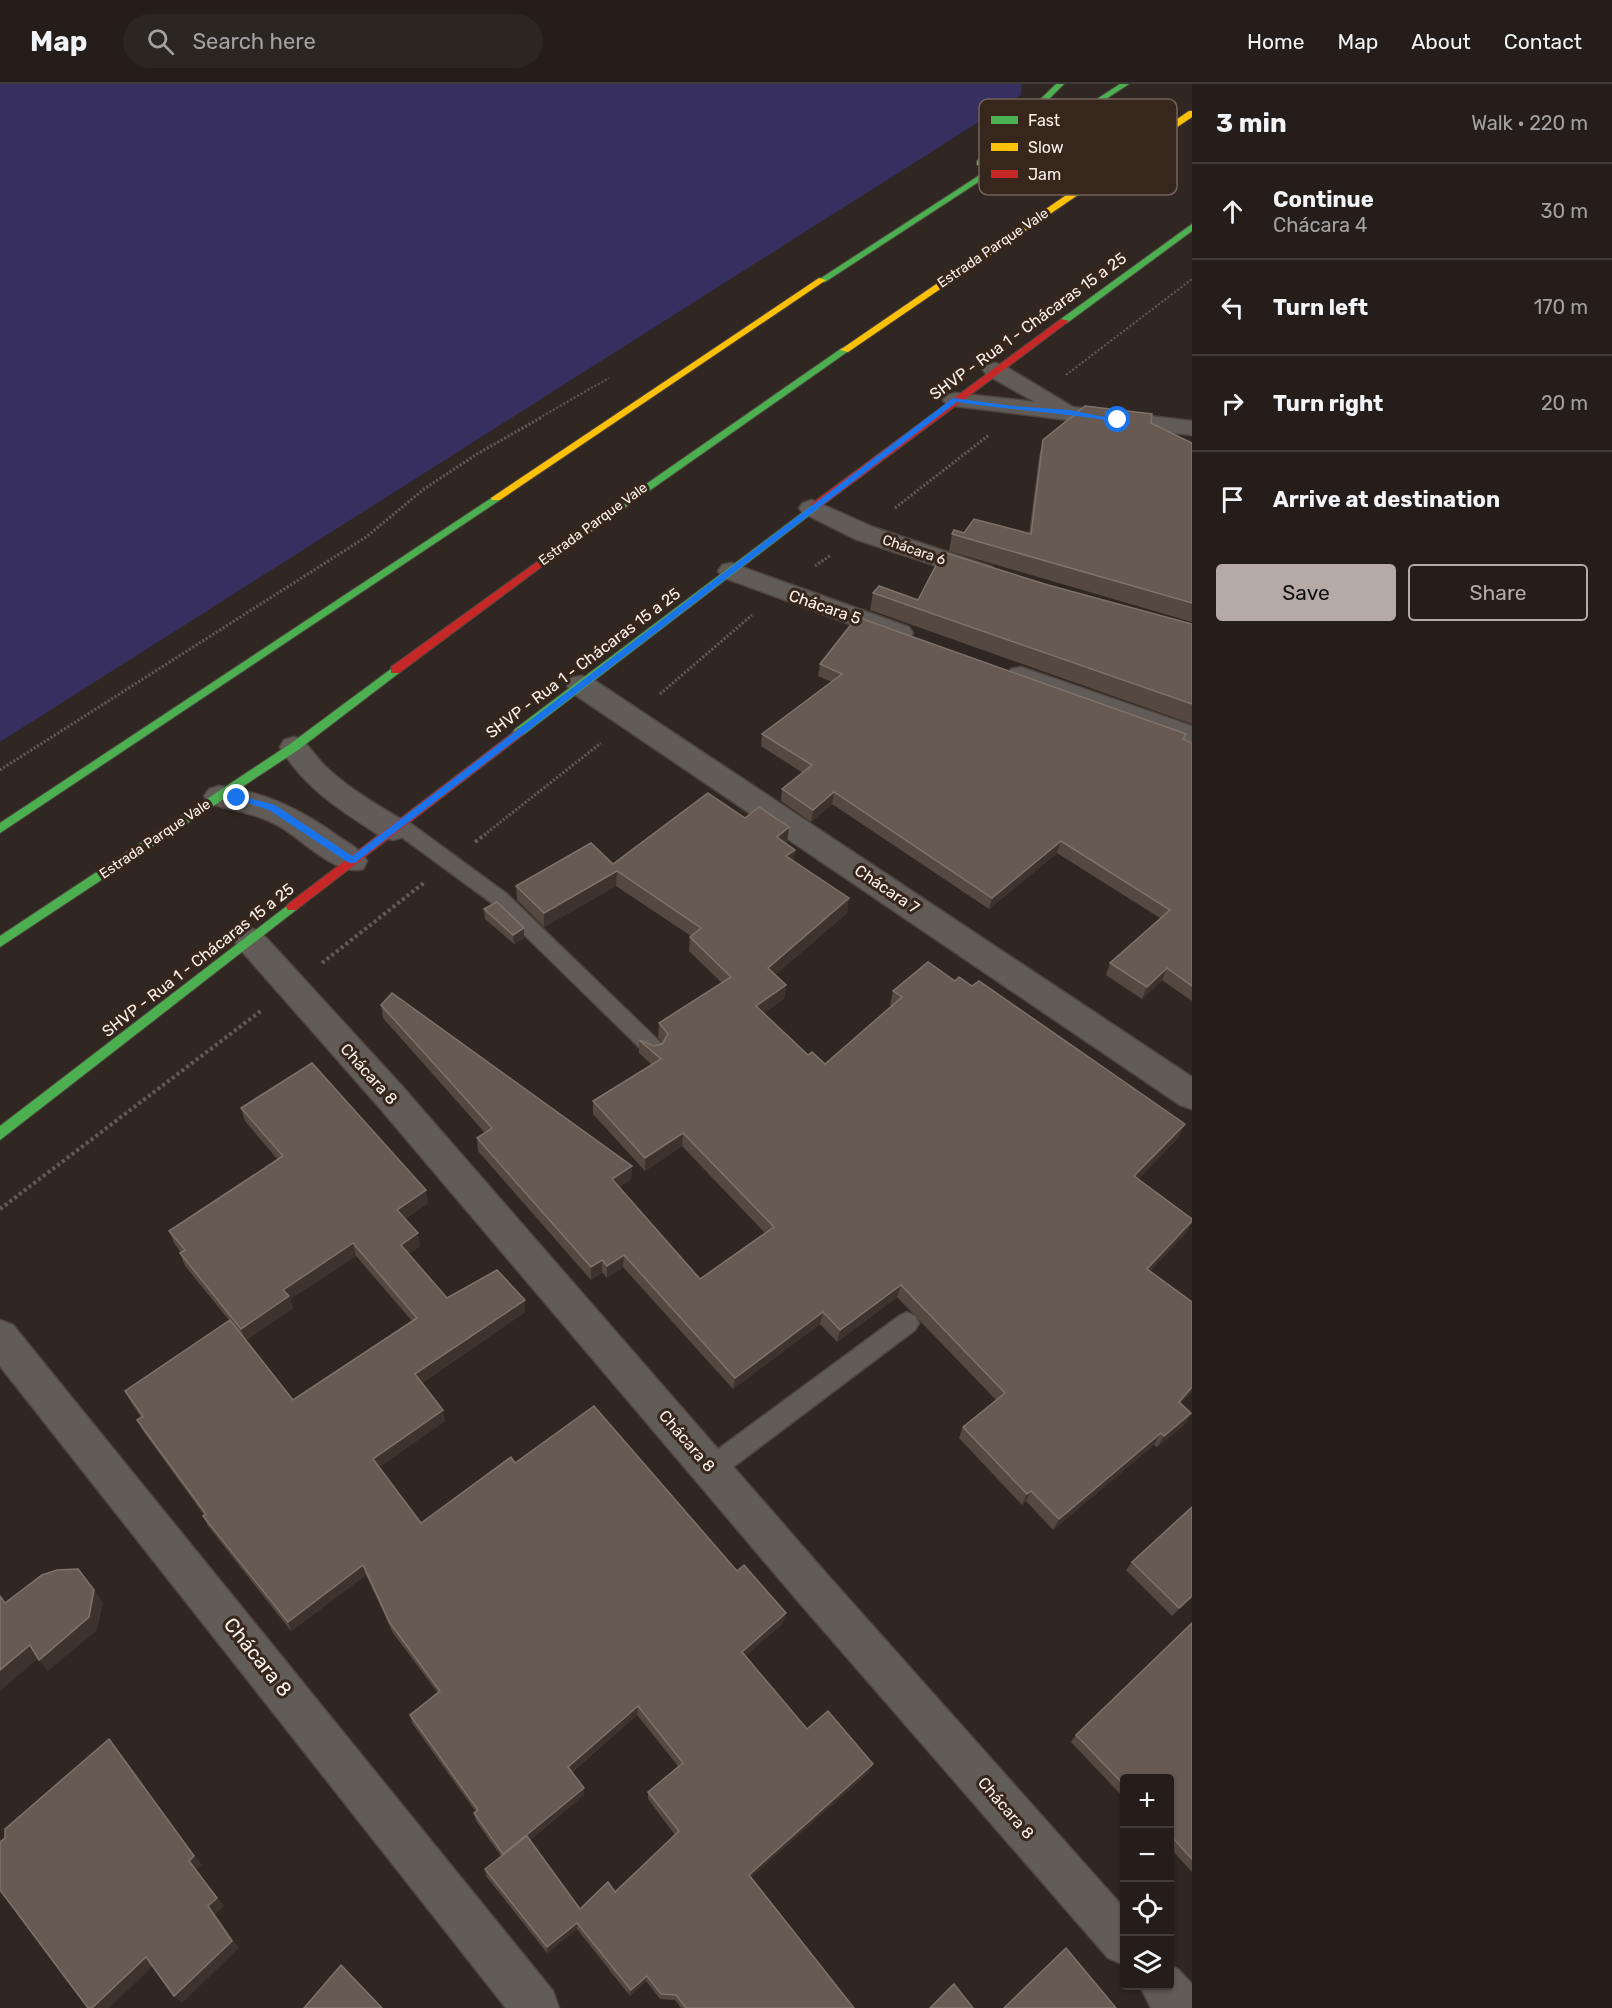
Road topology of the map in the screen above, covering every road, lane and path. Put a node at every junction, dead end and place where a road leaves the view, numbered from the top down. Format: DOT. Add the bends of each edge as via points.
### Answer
graph roads {
  1 [pos="1060,84"];
  2 [pos="1125,84"];
  3 [pos="1044,99"];
  4 [pos="1103,99"];
  5 [pos="1192,113"];
  6 [pos="1177,123"];
  7 [pos="979,162"];
  8 [pos="979,179"];
  9 [pos="1072,195"];
  10 [pos="937,203"];
  11 [pos="1192,227"];
  12 [pos="1192,279"];
  13 [pos="995,370"];
  14 [pos="616,374"];
  15 [pos="955,400"];
  16 [pos="1031,402"];
  17 [pos="1192,428"];
  18 [pos="812,508"];
  19 [pos="864,533"];
  20 [pos="731,571"];
  21 [pos="1004,579"];
  22 [pos="780,591"];
  23 [pos="923,641"];
  24 [pos="1000,668"];
  25 [pos="581,686"];
  26 [pos="631,719"];
  27 [pos="1192,737"];
  28 [pos="294,747"];
  29 [pos="0,771"];
  30 [pos="219,796"];
  31 [pos="396,827"];
  32 [pos="0,829"];
  33 [pos="352,861"];
  34 [pos="450,862"];
  35 [pos="250,940"];
  36 [pos="0,942"];
  37 [pos="291,987"];
  38 [pos="654,1049"];
  39 [pos="1192,1095"];
  40 [pos="0,1134"];
  41 [pos="0,1209"];
  42 [pos="907,1323"];
  43 [pos="0,1337"];
  44 [pos="711,1469"];
  45 [pos="1120,1936"];
  46 [pos="1166,1990"];
  47 [pos="536,2008"];
  48 [pos="1182,2008"];
  1 -- 3 [label="main road"];
  2 -- 4 [label="main road"];
  5 -- 6 [label="main road, Estrada Parque Vale"];
  7 -- 10 [label="main road"];
  8 -- 10 [label="main road"];
  9 -- 28 [label="main road, Estrada Parque Vale" via="639,491"];
  10 -- 32 [label="main road"];
  11 -- 13 [label="main road, SHVP - Rua 1 - Chácaras 15 a 25"];
  12 -- 16 [label="path"];
  13 -- 15 [label="main road, SHVP - Rua 1 - Chácaras 15 a 25"];
  13 -- 16 [label="street"];
  14 -- 29 [label="path" via="477,454 424,489 366,537"];
  15 -- 16 [label="street"];
  15 -- 18 [label="main road, SHVP - Rua 1 - Chácaras 15 a 25"];
  16 -- 17 [label="street" via="1069,412"];
  16 -- 19 [label="path"];
  18 -- 19 [label="street, Chácara 6"];
  18 -- 20 [label="main road, SHVP - Rua 1 - Chácaras 15 a 25"];
  19 -- 21 [label="street, Chácara 6"];
  19 -- 22 [label="path"];
  20 -- 22 [label="street, Chácara 5"];
  20 -- 25 [label="main road, SHVP - Rua 1 - Chácaras 15 a 25"];
  22 -- 23 [label="street, Chácara 5"];
  22 -- 26 [label="path"];
  24 -- 27 [label="street"];
  25 -- 26 [label="street, Chácara 7"];
  25 -- 31 [label="main road, SHVP - Rua 1 - Chácaras 15 a 25"];
  26 -- 34 [label="path"];
  26 -- 39 [label="street, Chácara 7"];
  28 -- 30 [label="main road, Estrada Parque Vale"];
  28 -- 31 [label="street" via="325,783"];
  30 -- 33 [label="street" via="247,799 272,808"];
  30 -- 36 [label="main road, Estrada Parque Vale"];
  31 -- 33 [label="main road, SHVP - Rua 1 - Chácaras 15 a 25"];
  31 -- 34 [label="lane"];
  33 -- 35 [label="main road, SHVP - Rua 1 - Chácaras 15 a 25"];
  34 -- 37 [label="path"];
  34 -- 38 [label="lane" via="500,899"];
  35 -- 37 [label="street, Chácara 8"];
  35 -- 40 [label="main road, SHVP - Rua 1 - Chácaras 15 a 25"];
  37 -- 41 [label="path"];
  37 -- 44 [label="street, Chácara 8" via="390,1096"];
  42 -- 44 [label="lane"];
  43 -- 47 [label="street, Chácara 8"];
  44 -- 45 [label="street, Chácara 8"];
  46 -- 48 [label="street"];
}
